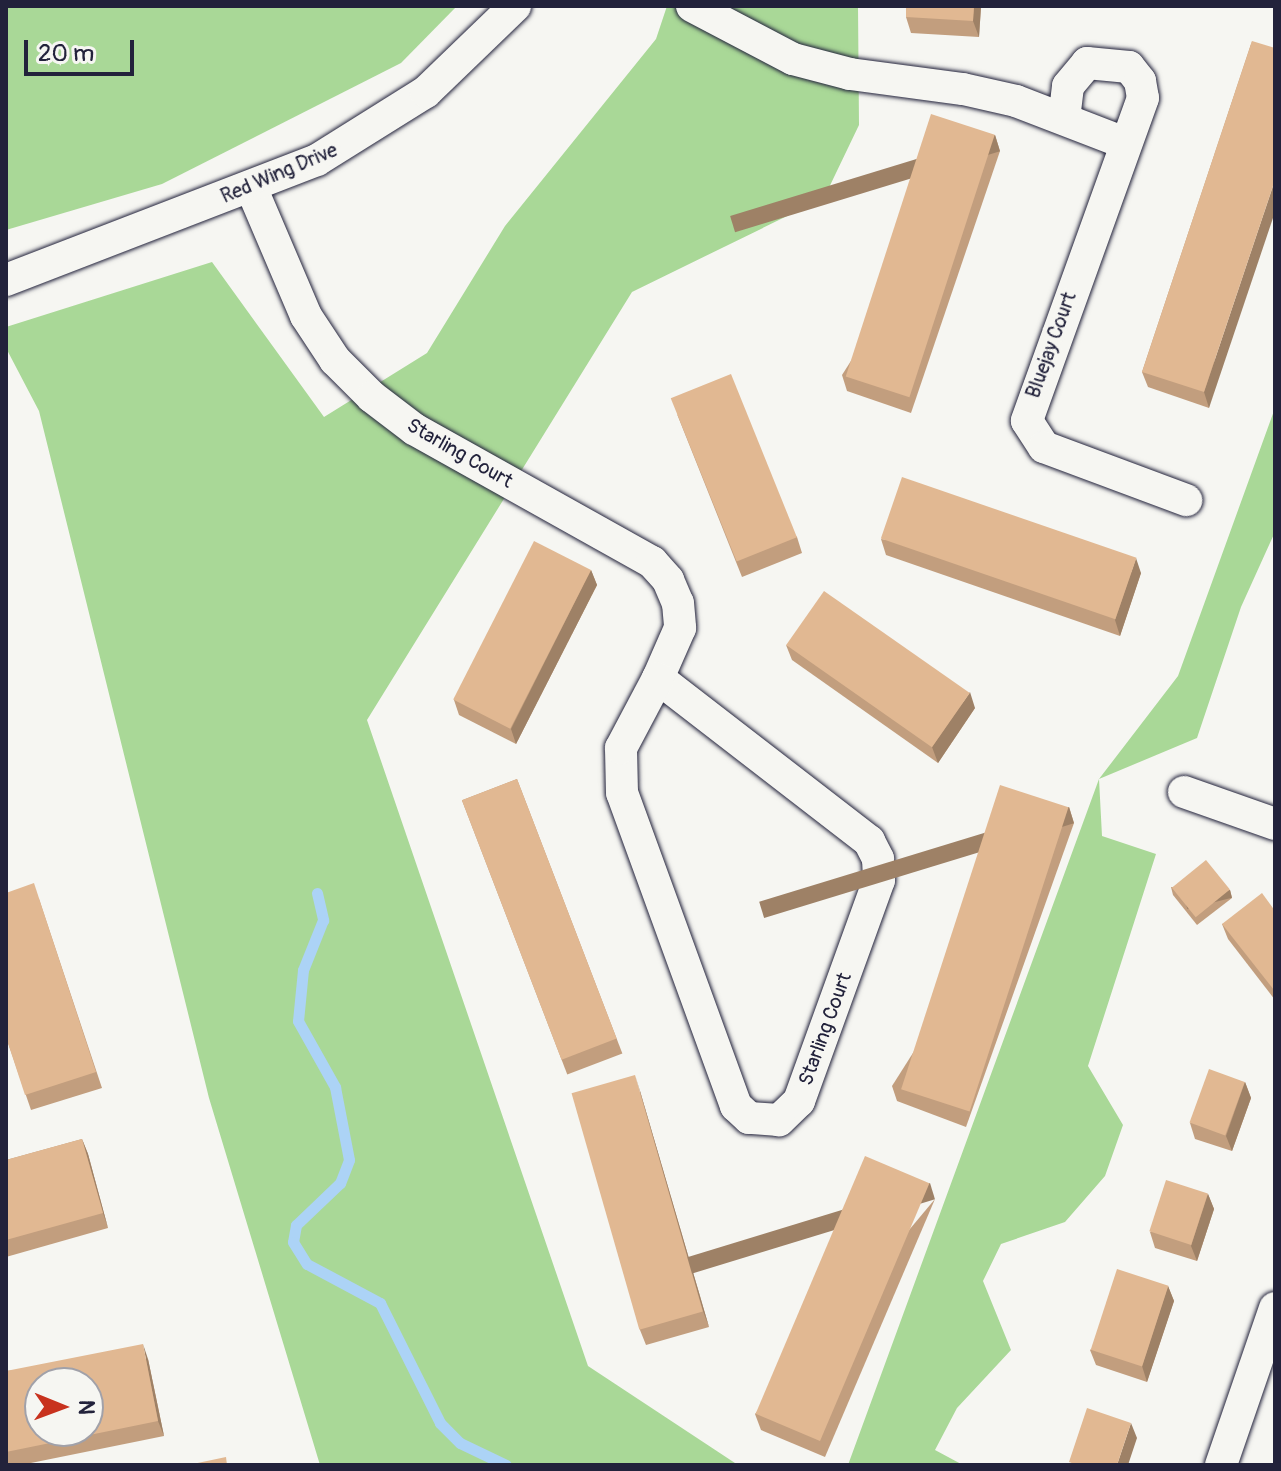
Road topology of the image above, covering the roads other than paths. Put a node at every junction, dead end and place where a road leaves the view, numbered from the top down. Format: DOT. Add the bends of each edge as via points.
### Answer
graph roads {
  1 [pos="515,6"];
  2 [pos="692,6"];
  3 [pos="1064,119"];
  4 [pos="1125,143"];
  5 [pos="251,187"];
  6 [pos="6,280"];
  7 [pos="1186,500"];
  8 [pos="658,678"];
  9 [pos="1184,792"];
  10 [pos="1275,824"];
  11 [pos="1275,1308"];
  12 [pos="1221,1465"];
  1 -- 5 [label="street, Red Wing Drive" via="470,54 392,117 317,160"];
  2 -- 3 [label="street" via="793,59 850,74 963,89"];
  3 -- 4 [label="street"];
  3 -- 4 [label="street, Bluejay Court" via="1074,73 1087,63 1105,61 1129,67 1140,81 1143,98"];
  4 -- 7 [label="street, Bluejay Court" via="1027,421 1044,447"];
  5 -- 6 [label="street, Red Wing Drive"];
  5 -- 8 [label="street, Starling Court" via="306,316 335,360 372,397 414,429 652,562 668,580 678,603 680,628"];
  8 -- 8 [label="street, Starling Court" via="621,748 622,793 736,1106 749,1118 779,1120 799,1101 879,880 878,859 869,841"];
  9 -- 10 [label="street"];
  11 -- 12 [label="street"];
}
